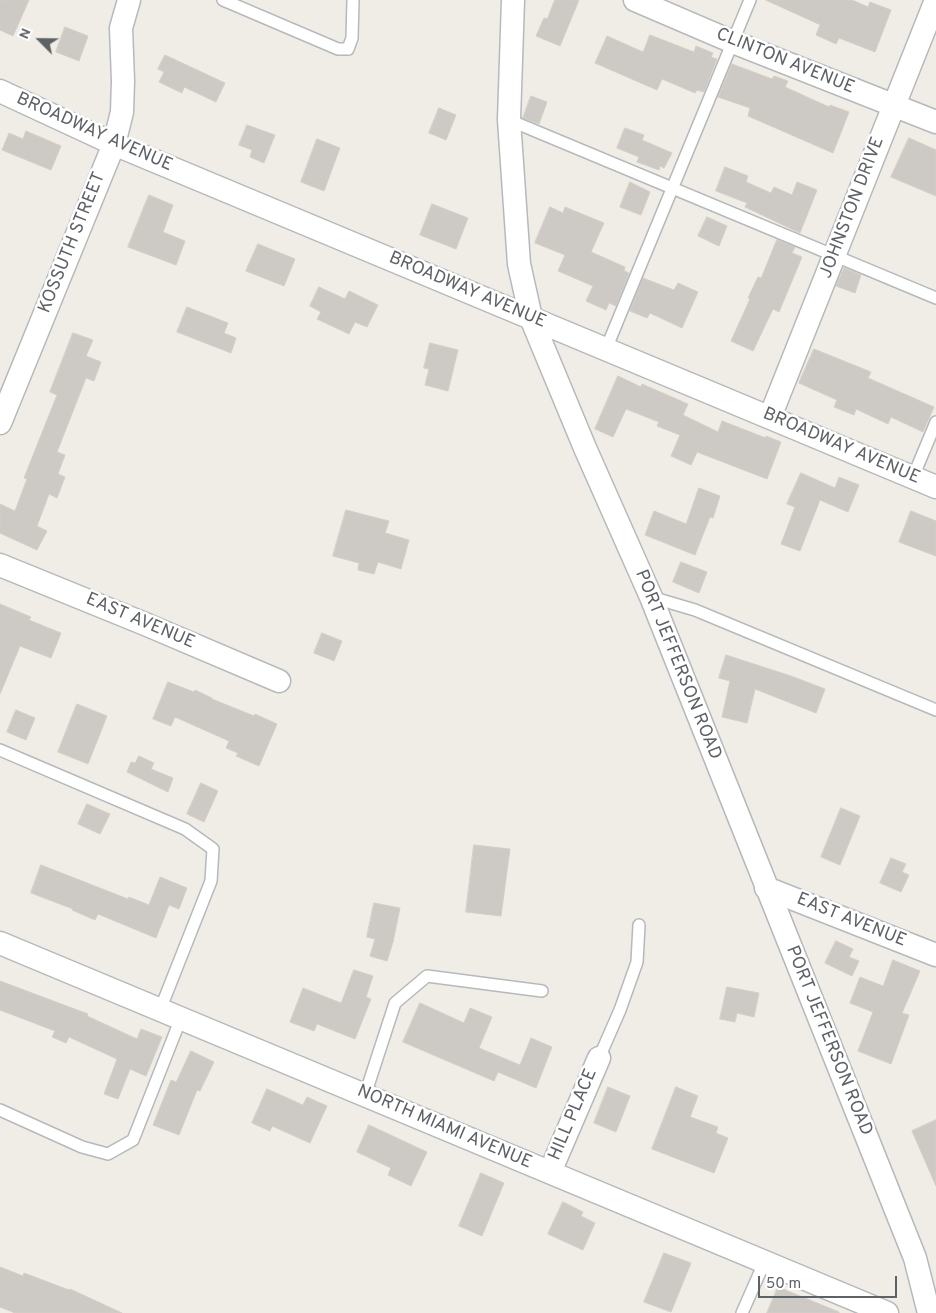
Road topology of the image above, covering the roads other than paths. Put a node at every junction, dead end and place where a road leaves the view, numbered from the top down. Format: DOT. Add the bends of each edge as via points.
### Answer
graph roads {
  1 [pos="129,0"];
  2 [pos="223,0"];
  3 [pos="353,0"];
  4 [pos="513,0"];
  5 [pos="635,0"];
  6 [pos="750,0"];
  7 [pos="936,0"];
  8 [pos="733,42"];
  9 [pos="0,91"];
  10 [pos="893,105"];
  11 [pos="509,120"];
  12 [pos="936,122"];
  13 [pos="114,144"];
  14 [pos="673,188"];
  15 [pos="834,255"];
  16 [pos="936,298"];
  17 [pos="531,318"];
  18 [pos="606,349"];
  19 [pos="770,417"];
  20 [pos="936,422"];
  21 [pos="0,423"];
  22 [pos="913,477"];
  23 [pos="936,487"];
  24 [pos="0,565"];
  25 [pos="651,596"];
  26 [pos="279,681"];
  27 [pos="936,710"];
  28 [pos="0,750"];
  29 [pos="766,888"];
  30 [pos="639,925"];
  31 [pos="0,943"];
  32 [pos="936,955"];
  33 [pos="542,991"];
  34 [pos="160,1010"];
  35 [pos="181,1018"];
  36 [pos="599,1058"];
  37 [pos="365,1095"];
  38 [pos="0,1110"];
  39 [pos="550,1172"];
  40 [pos="764,1263"];
  41 [pos="742,1313"];
  42 [pos="887,1313"];
  43 [pos="929,1313"];
  1 -- 13 [label="street, KOSSUTH STREET" via="121,28 122,112"];
  2 -- 3 [label="lane" via="338,49 348,50 352,38"];
  4 -- 11 [label="street, PORT JEFFERSON ROAD"];
  5 -- 8 [label="street, CLINTON AVENUE"];
  6 -- 8 [label="lane"];
  7 -- 10 [label="street, JOHNSTON DRIVE"];
  8 -- 10 [label="street, CLINTON AVENUE"];
  8 -- 14 [label="lane"];
  9 -- 13 [label="street, BROADWAY AVENUE"];
  10 -- 12 [label="street, CLINTON AVENUE"];
  10 -- 15 [label="street, JOHNSTON DRIVE"];
  11 -- 14 [label="lane"];
  11 -- 17 [label="street, PORT JEFFERSON ROAD" via="519,264"];
  13 -- 17 [label="street, BROADWAY AVENUE"];
  13 -- 21 [label="street, KOSSUTH STREET"];
  14 -- 15 [label="lane"];
  14 -- 18 [label="lane"];
  15 -- 16 [label="lane"];
  15 -- 19 [label="street, JOHNSTON DRIVE"];
  17 -- 18 [label="street, BROADWAY AVENUE"];
  17 -- 25 [label="street, PORT JEFFERSON ROAD"];
  18 -- 19 [label="street, BROADWAY AVENUE"];
  19 -- 22 [label="street, BROADWAY AVENUE"];
  20 -- 22 [label="lane"];
  22 -- 23 [label="street, BROADWAY AVENUE"];
  24 -- 26 [label="street, EAST AVENUE"];
  25 -- 27 [label="lane" via="695,610"];
  25 -- 29 [label="street, PORT JEFFERSON ROAD"];
  28 -- 34 [label="lane" via="185,829 213,848 211,881"];
  29 -- 32 [label="street, EAST AVENUE"];
  29 -- 43 [label="street, PORT JEFFERSON ROAD" via="915,1258"];
  30 -- 36 [label="lane" via="636,962"];
  31 -- 34 [label="street, NORTH MIAMI AVENUE"];
  33 -- 37 [label="lane" via="428,976 395,1003"];
  34 -- 35 [label="street, NORTH MIAMI AVENUE"];
  35 -- 37 [label="street, NORTH MIAMI AVENUE"];
  35 -- 38 [label="lane" via="133,1140 108,1154 82,1147"];
  36 -- 39 [label="street, HILL PLACE"];
  37 -- 39 [label="street, NORTH MIAMI AVENUE"];
  39 -- 40 [label="street, NORTH MIAMI AVENUE"];
  40 -- 41 [label="lane"];
  40 -- 42 [label="street, NORTH MIAMI AVENUE"];
}
